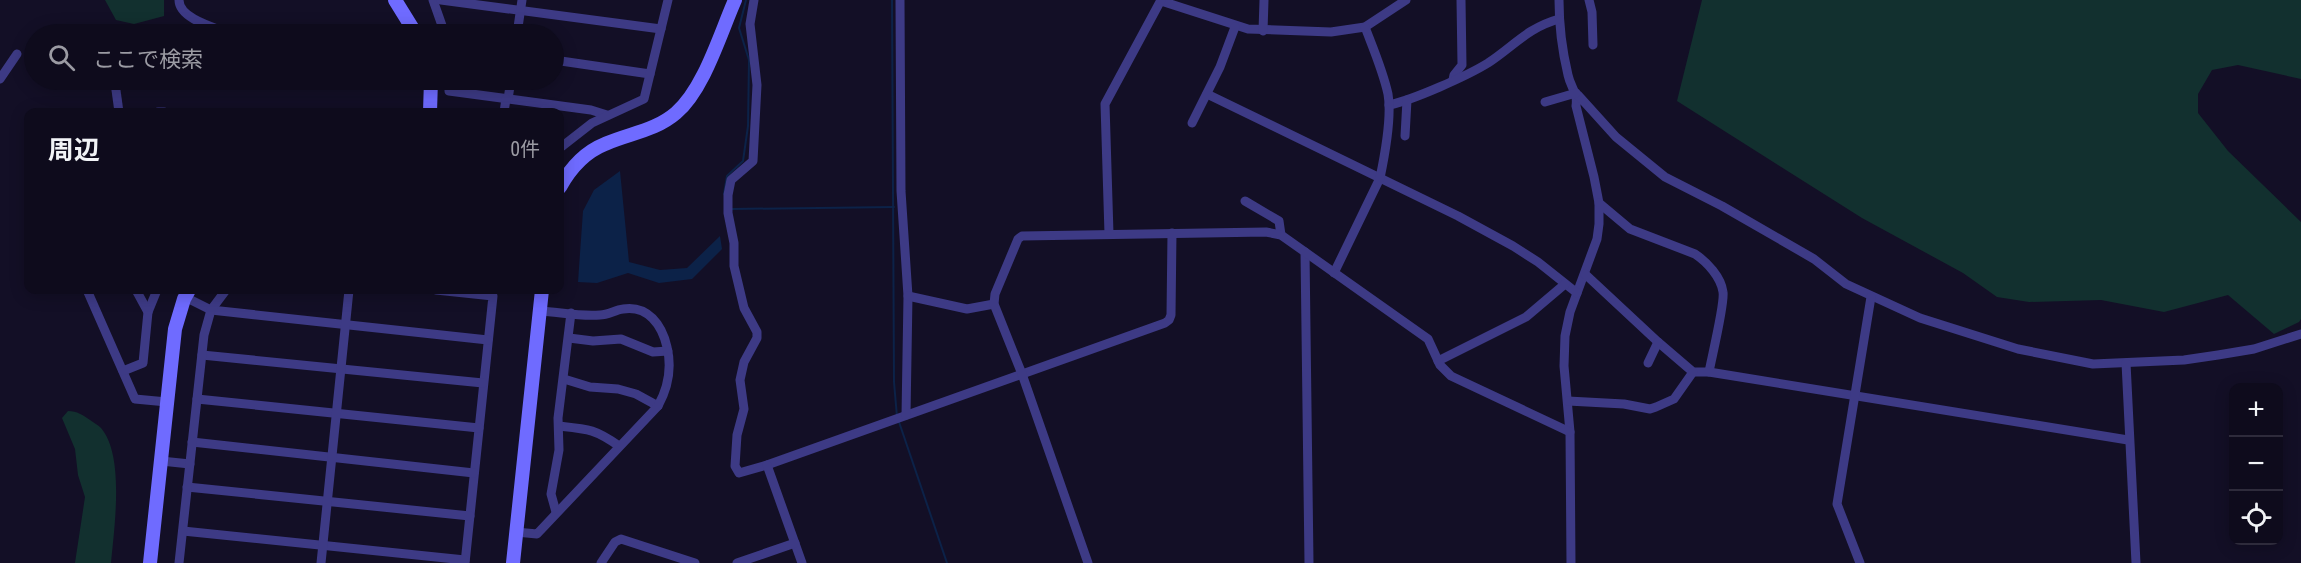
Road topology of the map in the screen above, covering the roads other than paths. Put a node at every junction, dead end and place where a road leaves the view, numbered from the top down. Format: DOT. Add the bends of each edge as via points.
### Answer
graph roads {
  1 [pos="179,0"];
  2 [pos="395,0"];
  3 [pos="433,0"];
  4 [pos="441,0"];
  5 [pos="522,0"];
  6 [pos="668,0"];
  7 [pos="735,0"];
  8 [pos="754,0"];
  9 [pos="900,0"];
  10 [pos="1264,0"];
  11 [pos="1406,0"];
  12 [pos="1461,0"];
  13 [pos="1559,0"];
  14 [pos="1588,0"];
  15 [pos="1161,1"];
  16 [pos="520,10"];
  17 [pos="1559,19"];
  18 [pos="207,24"];
  19 [pos="410,24"];
  20 [pos="441,24"];
  21 [pos="518,24"];
  22 [pos="1235,27"];
  23 [pos="1365,27"];
  24 [pos="661,29"];
  25 [pos="1263,31"];
  26 [pos="1593,45"];
  27 [pos="17,54"];
  28 [pos="564,61"];
  29 [pos="650,74"];
  30 [pos="0,79"];
  31 [pos="1453,80"];
  32 [pos="116,90"];
  33 [pos="431,90"];
  34 [pos="449,90"];
  35 [pos="509,90"];
  36 [pos="1207,94"];
  37 [pos="1577,94"];
  38 [pos="507,99"];
  39 [pos="1407,100"];
  40 [pos="1545,102"];
  41 [pos="1389,105"];
  42 [pos="118,108"];
  43 [pos="430,108"];
  44 [pos="505,108"];
  45 [pos="545,108"];
  46 [pos="564,109"];
  47 [pos="606,115"];
  48 [pos="1192,123"];
  49 [pos="1405,136"];
  50 [pos="564,145"];
  51 [pos="1380,178"];
  52 [pos="564,182"];
  53 [pos="1245,201"];
  54 [pos="1599,203"];
  55 [pos="1172,233"];
  56 [pos="1109,234"];
  57 [pos="1281,235"];
  58 [pos="1305,252"];
  59 [pos="1334,273"];
  60 [pos="1585,274"];
  61 [pos="1565,284"];
  62 [pos="1577,293"];
  63 [pos="89,294"];
  64 [pos="138,294"];
  65 [pos="155,294"];
  66 [pos="187,294"];
  67 [pos="188,294"];
  68 [pos="223,294"];
  69 [pos="349,294"];
  70 [pos="474,294"];
  71 [pos="542,294"];
  72 [pos="908,296"];
  73 [pos="1872,297"];
  74 [pos="994,304"];
  75 [pos="211,310"];
  76 [pos="540,310"];
  77 [pos="148,312"];
  78 [pos="571,313"];
  79 [pos="346,325"];
  80 [pos="2301,334"];
  81 [pos="569,338"];
  82 [pos="488,340"];
  83 [pos="1658,342"];
  84 [pos="668,351"];
  85 [pos="202,354"];
  86 [pos="1438,361"];
  87 [pos="1648,363"];
  88 [pos="2126,363"];
  89 [pos="342,369"];
  90 [pos="123,371"];
  91 [pos="1693,372"];
  92 [pos="1708,372"];
  93 [pos="1022,374"];
  94 [pos="564,379"];
  95 [pos="483,383"];
  96 [pos="1855,396"];
  97 [pos="197,399"];
  98 [pos="1568,401"];
  99 [pos="167,402"];
  100 [pos="658,406"];
  101 [pos="338,414"];
  102 [pos="900,418"];
  103 [pos="559,426"];
  104 [pos="479,428"];
  105 [pos="1570,432"];
  106 [pos="2128,440"];
  107 [pos="192,442"];
  108 [pos="619,446"];
  109 [pos="333,458"];
  110 [pos="161,461"];
  111 [pos="190,464"];
  112 [pos="767,465"];
  113 [pos="474,473"];
  114 [pos="187,487"];
  115 [pos="327,501"];
  116 [pos="556,512"];
  117 [pos="470,516"];
  118 [pos="183,531"];
  119 [pos="516,532"];
  120 [pos="795,543"];
  121 [pos="323,545"];
  122 [pos="465,562"];
  123 [pos="150,563"];
  124 [pos="180,563"];
  125 [pos="321,563"];
  126 [pos="513,563"];
  127 [pos="601,563"];
  128 [pos="695,563"];
  129 [pos="737,563"];
  130 [pos="802,563"];
  131 [pos="1088,563"];
  132 [pos="1309,563"];
  133 [pos="1571,563"];
  134 [pos="1860,563"];
  135 [pos="2136,563"];
  1 -- 18 [label="street" via="186,15"];
  2 -- 19 [label="street"];
  3 -- 20 [label="street"];
  4 -- 16 [label="street"];
  5 -- 16 [label="street"];
  6 -- 24 [label="street"];
  7 -- 52 [label="street" via="686,104 646,131 595,149"];
  8 -- 112 [label="street" via="750,24 758,85 753,161 731,180 728,195 734,266 744,308 757,332 740,380 744,409 736,435 735,466 737,471 744,472"];
  9 -- 72 [label="street" via="901,191"];
  10 -- 25 [label="street"];
  11 -- 23 [label="street"];
  12 -- 31 [label="street" via="1462,65"];
  13 -- 17 [label="street"];
  14 -- 26 [label="street"];
  15 -- 22 [label="street"];
  15 -- 56 [label="street" via="1105,104"];
  16 -- 21 [label="street"];
  16 -- 24 [label="street"];
  17 -- 31 [label="street" via="1541,24 1487,63"];
  17 -- 37 [label="street" via="1569,79"];
  22 -- 25 [label="street"];
  22 -- 36 [label="street"];
  23 -- 25 [label="street" via="1331,32"];
  23 -- 41 [label="street"];
  24 -- 29 [label="street"];
  27 -- 30 [label="street"];
  28 -- 29 [label="street"];
  29 -- 47 [label="street" via="644,99"];
  31 -- 39 [label="street"];
  32 -- 42 [label="street"];
  33 -- 43 [label="street"];
  34 -- 38 [label="street"];
  35 -- 38 [label="street"];
  36 -- 48 [label="street"];
  36 -- 51 [label="street"];
  37 -- 40 [label="street"];
  37 -- 54 [label="street" via="1576,106"];
  37 -- 73 [label="street" via="1616,137 1665,177 1772,234"];
  38 -- 44 [label="street"];
  38 -- 45 [label="street"];
  39 -- 41 [label="street"];
  39 -- 49 [label="street"];
  41 -- 51 [label="street"];
  46 -- 47 [label="street"];
  47 -- 50 [label="street"];
  51 -- 59 [label="street"];
  51 -- 61 [label="street" via="1513,246"];
  53 -- 57 [label="street" via="1279,221"];
  54 -- 60 [label="street" via="1598,234"];
  54 -- 92 [label="street" via="1630,229 1695,254 1718,280 1724,295"];
  55 -- 56 [label="street"];
  55 -- 57 [label="street"];
  55 -- 93 [label="street" via="1169,320"];
  56 -- 74 [label="street" via="1022,236"];
  57 -- 58 [label="street"];
  58 -- 59 [label="street"];
  58 -- 132 [label="street"];
  59 -- 86 [label="street" via="1428,339"];
  60 -- 62 [label="street"];
  60 -- 83 [label="street"];
  61 -- 62 [label="street"];
  61 -- 86 [label="street" via="1526,317"];
  62 -- 98 [label="street" via="1565,336"];
  63 -- 90 [label="street"];
  64 -- 77 [label="street"];
  65 -- 77 [label="street"];
  66 -- 99 [label="street" via="175,329"];
  67 -- 75 [label="street"];
  68 -- 75 [label="street"];
  69 -- 79 [label="street"];
  70 -- 82 [label="street" via="493,296"];
  71 -- 76 [label="street"];
  72 -- 74 [label="street" via="967,309"];
  72 -- 102 [label="street"];
  73 -- 88 [label="street" via="1920,318 2018,350 2093,364"];
  73 -- 96 [label="street"];
  74 -- 93 [label="street"];
  75 -- 79 [label="street"];
  75 -- 85 [label="street"];
  76 -- 78 [label="street"];
  76 -- 119 [label="street"];
  77 -- 90 [label="street" via="143,363"];
  78 -- 81 [label="street"];
  78 -- 84 [label="street" via="599,315 626,309 644,312 660,327"];
  79 -- 82 [label="street"];
  79 -- 89 [label="street"];
  80 -- 88 [label="street" via="2254,349 2184,360"];
  81 -- 84 [label="street" via="621,339 653,352"];
  81 -- 94 [label="street"];
  82 -- 95 [label="street"];
  83 -- 87 [label="street"];
  83 -- 91 [label="street"];
  84 -- 100 [label="street" via="669,377"];
  85 -- 89 [label="street"];
  85 -- 97 [label="street"];
  86 -- 105 [label="street" via="1464,384"];
  88 -- 106 [label="street"];
  89 -- 95 [label="street"];
  89 -- 101 [label="street"];
  90 -- 99 [label="street" via="135,399"];
  91 -- 92 [label="street"];
  91 -- 98 [label="street" via="1674,399 1650,409"];
  92 -- 96 [label="street"];
  93 -- 102 [label="street"];
  93 -- 131 [label="street"];
  94 -- 100 [label="street" via="636,394"];
  94 -- 103 [label="street"];
  95 -- 104 [label="street"];
  96 -- 106 [label="street"];
  96 -- 134 [label="street" via="1837,504"];
  97 -- 101 [label="street"];
  97 -- 107 [label="street"];
  98 -- 105 [label="street"];
  99 -- 110 [label="street"];
  100 -- 108 [label="street"];
  101 -- 104 [label="street"];
  101 -- 109 [label="street"];
  102 -- 112 [label="street"];
  103 -- 108 [label="street" via="599,432"];
  103 -- 116 [label="street" via="551,494"];
  104 -- 113 [label="street"];
  105 -- 133 [label="street"];
  106 -- 135 [label="street"];
  107 -- 109 [label="street"];
  107 -- 111 [label="street"];
  108 -- 116 [label="street"];
  109 -- 113 [label="street"];
  109 -- 115 [label="street"];
  110 -- 111 [label="street"];
  110 -- 123 [label="street"];
  111 -- 114 [label="street"];
  112 -- 120 [label="street"];
  113 -- 117 [label="street"];
  114 -- 115 [label="street"];
  114 -- 118 [label="street"];
  115 -- 117 [label="street"];
  115 -- 121 [label="street"];
  116 -- 119 [label="street" via="537,534"];
  117 -- 122 [label="street"];
  118 -- 121 [label="street"];
  118 -- 124 [label="street"];
  119 -- 126 [label="street"];
  120 -- 129 [label="street"];
  120 -- 130 [label="street"];
  121 -- 122 [label="street"];
  121 -- 125 [label="street"];
  127 -- 128 [label="street" via="621,539"];
}
